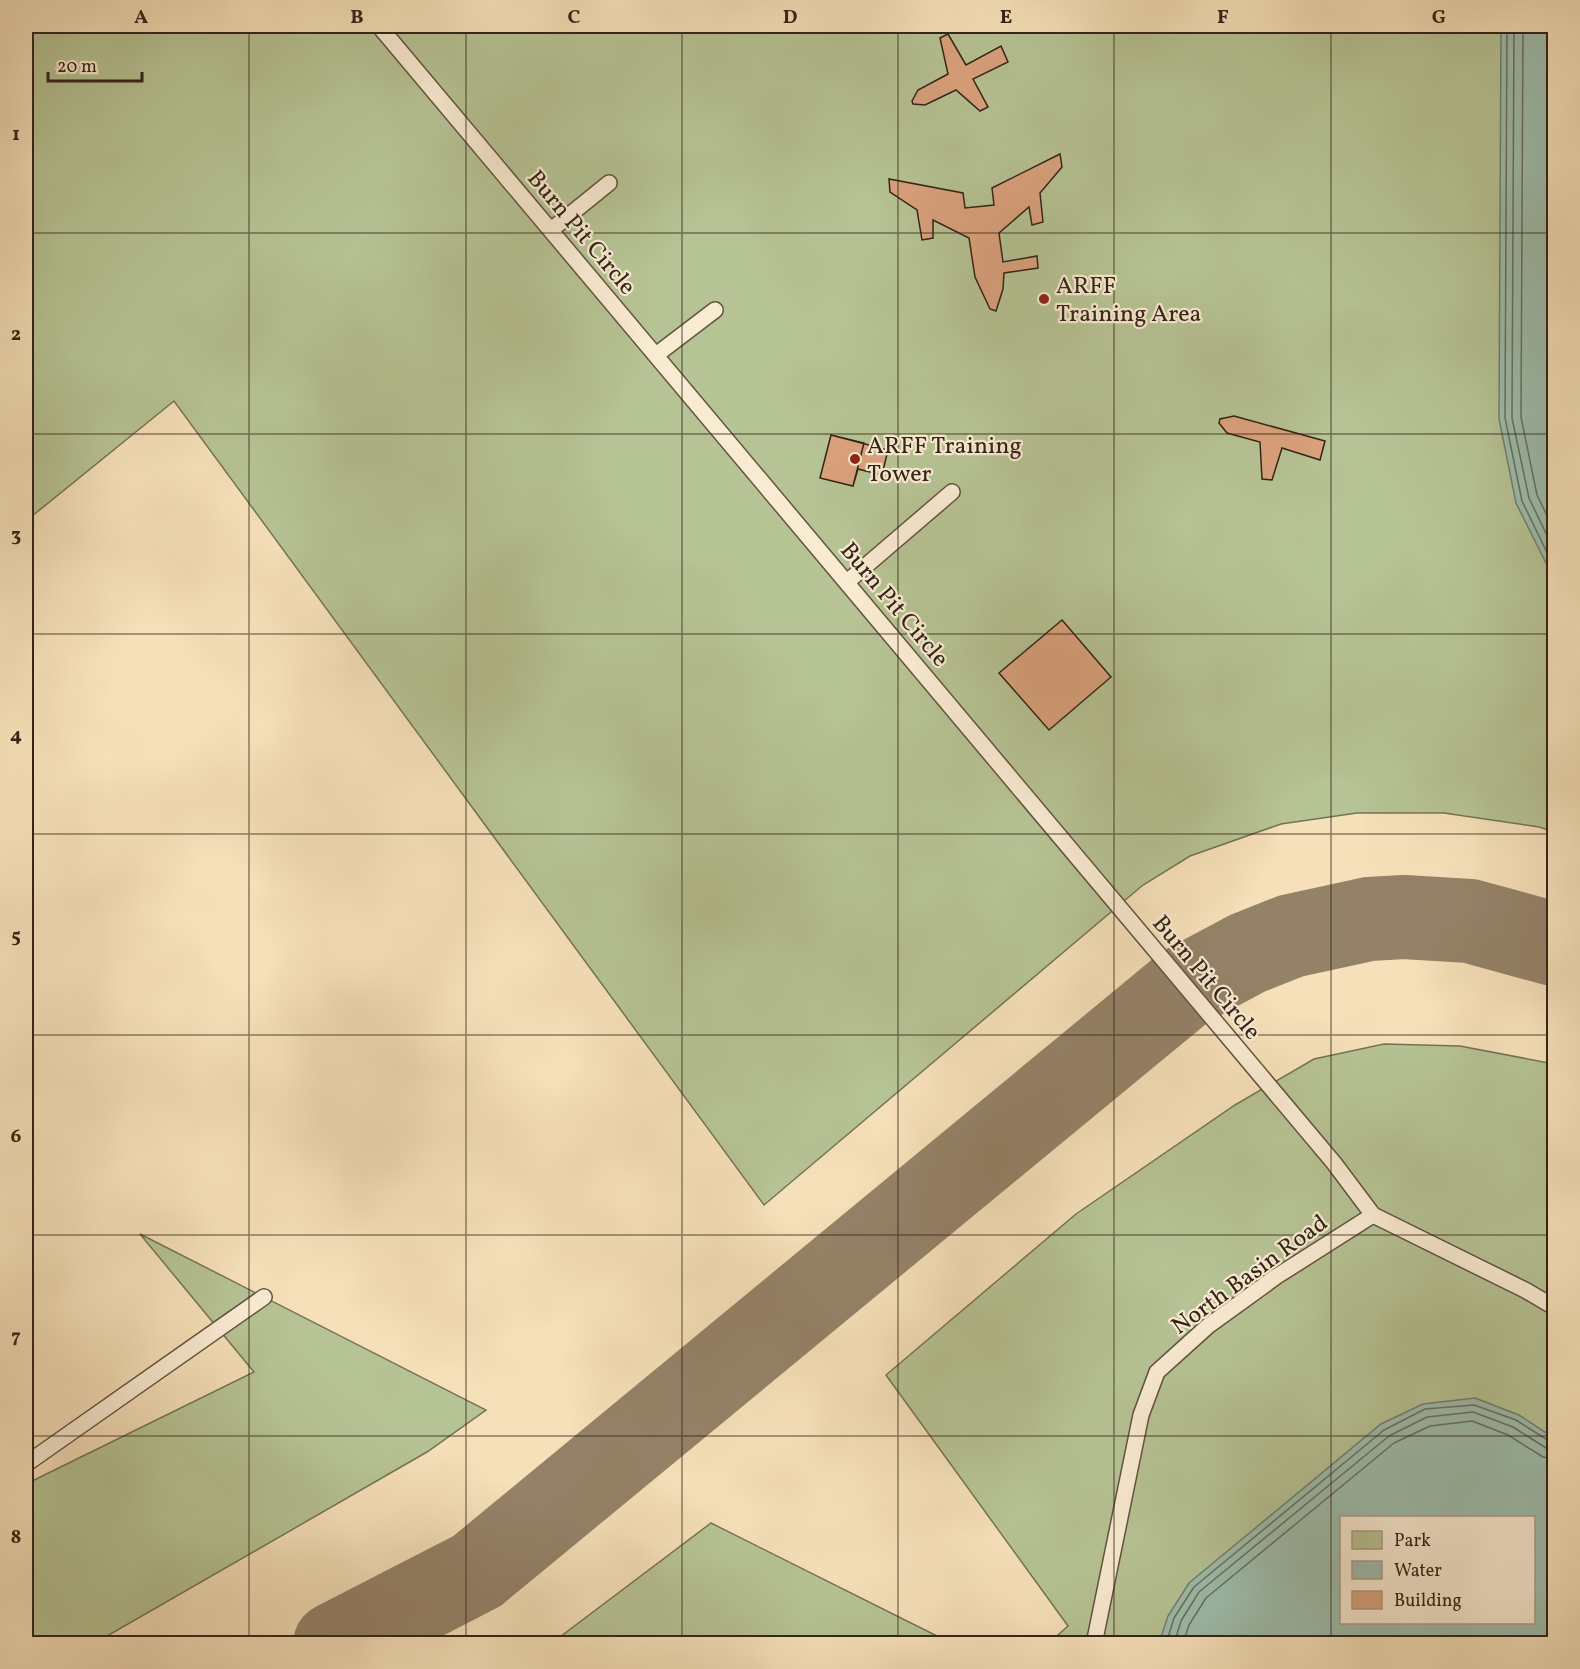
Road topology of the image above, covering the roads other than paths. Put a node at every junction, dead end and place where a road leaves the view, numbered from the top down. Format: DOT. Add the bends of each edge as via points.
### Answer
graph roads {
  1 [pos="379,26"];
  2 [pos="609,183"];
  3 [pos="551,230"];
  4 [pos="715,310"];
  5 [pos="656,355"];
  6 [pos="952,492"];
  7 [pos="847,582"];
  8 [pos="1373,1215"];
  9 [pos="264,1297"];
  10 [pos="1554,1307"];
  11 [pos="26,1464"];
  12 [pos="1094,1644"];
  1 -- 3 [label="lane, Burn Pit Circle"];
  2 -- 3 [label="lane"];
  3 -- 5 [label="lane, Burn Pit Circle"];
  4 -- 5 [label="lane"];
  5 -- 7 [label="lane, Burn Pit Circle"];
  6 -- 7 [label="lane"];
  7 -- 8 [label="lane, Burn Pit Circle" via="1334,1163"];
  8 -- 10 [label="lane"];
  8 -- 12 [label="lane, North Basin Road" via="1208,1326 1157,1372 1141,1416"];
  9 -- 11 [label="lane"];
}
